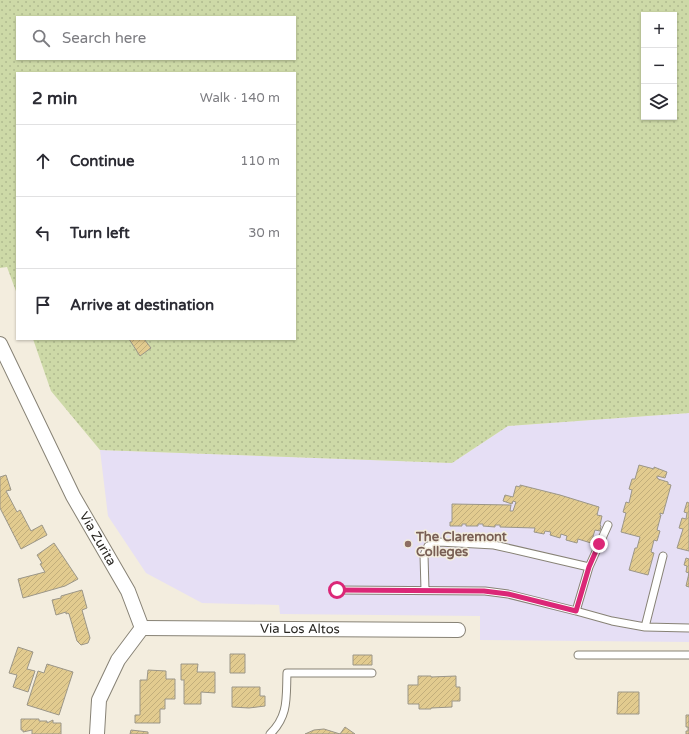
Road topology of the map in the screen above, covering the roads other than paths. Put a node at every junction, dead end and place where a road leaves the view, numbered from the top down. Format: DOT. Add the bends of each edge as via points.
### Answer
graph roads {
  1 [pos="0,344"];
  2 [pos="608,525"];
  3 [pos="663,556"];
  4 [pos="589,567"];
  5 [pos="337,590"];
  6 [pos="425,590"];
  7 [pos="576,611"];
  8 [pos="645,627"];
  9 [pos="142,628"];
  10 [pos="689,628"];
  11 [pos="458,630"];
  12 [pos="578,655"];
  13 [pos="689,655"];
  14 [pos="372,673"];
  15 [pos="97,734"];
  16 [pos="270,734"];
  1 -- 9 [label="street, Via Zurita" via="73,496 128,591"];
  2 -- 4 [label="lane"];
  3 -- 8 [label="lane"];
  4 -- 6 [label="lane" via="494,545 439,542 428,546 424,555"];
  4 -- 7 [label="lane"];
  5 -- 6 [label="lane"];
  6 -- 7 [label="lane" via="508,594"];
  7 -- 8 [label="lane"];
  8 -- 10 [label="lane"];
  9 -- 11 [label="street, Via Los Altos"];
  9 -- 15 [label="street" via="118,660 99,700"];
  12 -- 13 [label="lane"];
  14 -- 16 [label="lane" via="287,673 286,707 277,727"];
}
